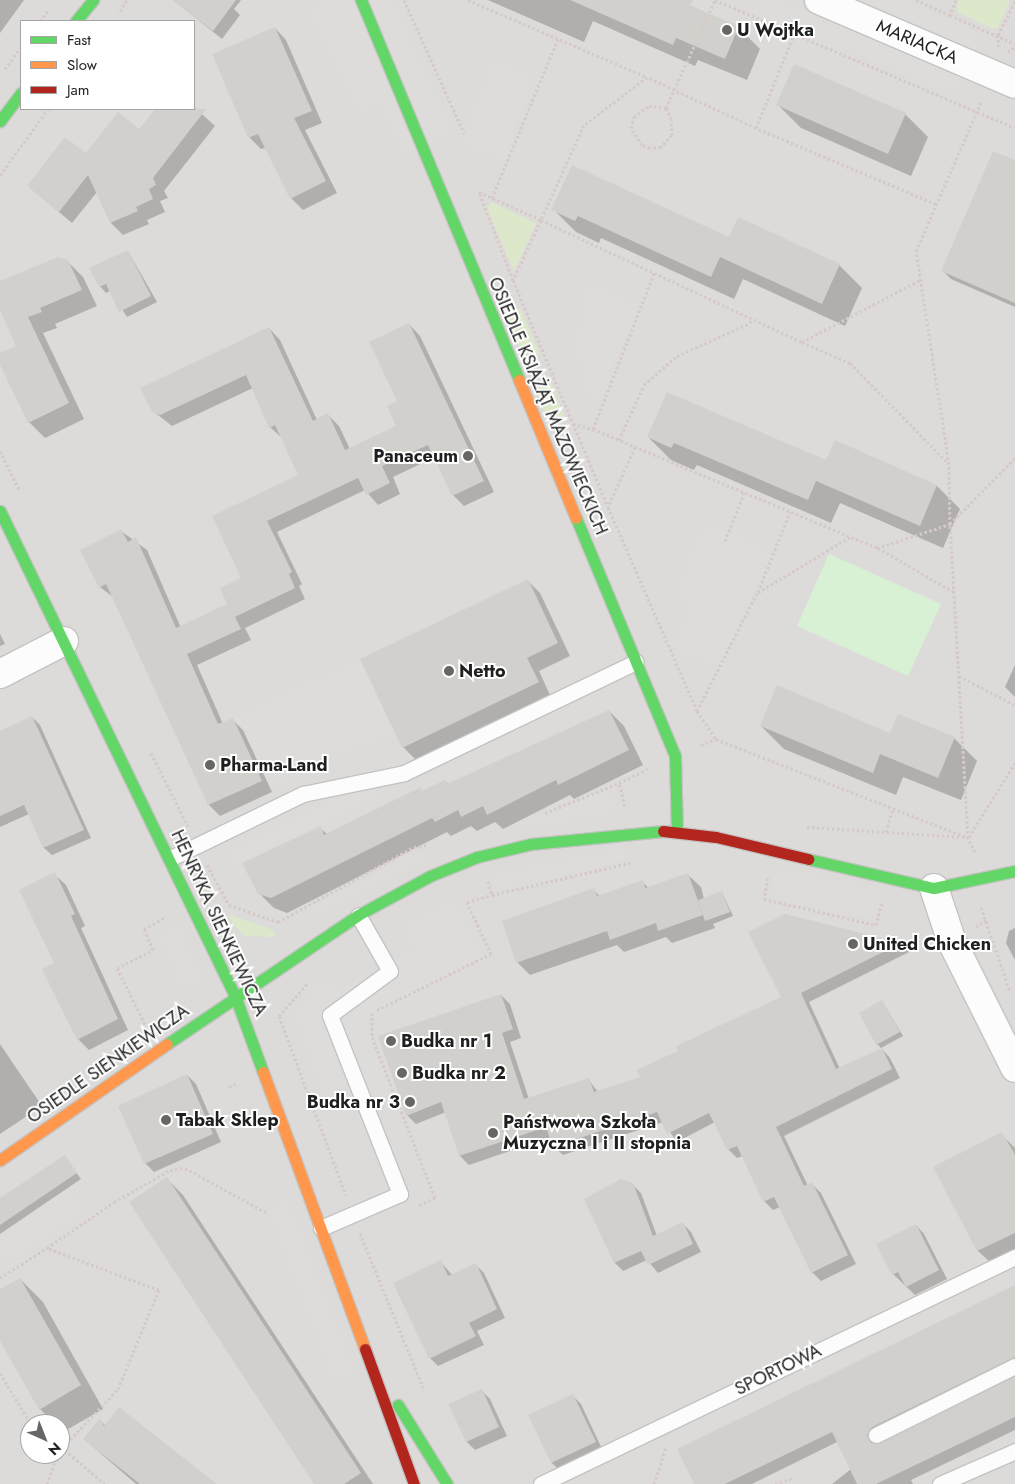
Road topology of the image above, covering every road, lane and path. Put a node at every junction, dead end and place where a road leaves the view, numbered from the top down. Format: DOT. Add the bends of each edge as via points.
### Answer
graph roads {
  1 [pos="93,0"];
  2 [pos="361,0"];
  3 [pos="404,0"];
  4 [pos="468,0"];
  5 [pos="715,0"];
  6 [pos="819,0"];
  7 [pos="916,0"];
  8 [pos="956,0"];
  9 [pos="1015,2"];
  10 [pos="950,15"];
  11 [pos="77,20"];
  12 [pos="795,32"];
  13 [pos="998,36"];
  14 [pos="558,39"];
  15 [pos="1015,44"];
  16 [pos="20,48"];
  17 [pos="1002,70"];
  18 [pos="0,76"];
  19 [pos="647,77"];
  20 [pos="676,88"];
  21 [pos="20,94"];
  22 [pos="666,108"];
  23 [pos="47,110"];
  24 [pos="977,111"];
  25 [pos="0,121"];
  26 [pos="756,128"];
  27 [pos="1015,128"];
  28 [pos="464,133"];
  29 [pos="0,175"];
  30 [pos="492,198"];
  31 [pos="936,204"];
  32 [pos="541,220"];
  33 [pos="654,273"];
  34 [pos="513,280"];
  35 [pos="920,280"];
  36 [pos="751,318"];
  37 [pos="802,342"];
  38 [pos="573,424"];
  39 [pos="593,430"];
  40 [pos="619,440"];
  41 [pos="635,447"];
  42 [pos="0,451"];
  43 [pos="1015,458"];
  44 [pos="949,464"];
  45 [pos="744,493"];
  46 [pos="21,494"];
  47 [pos="608,507"];
  48 [pos="0,511"];
  49 [pos="790,512"];
  50 [pos="950,524"];
  51 [pos="850,537"];
  52 [pos="725,541"];
  53 [pos="877,548"];
  54 [pos="954,592"];
  55 [pos="757,593"];
  56 [pos="64,641"];
  57 [pos="636,662"];
  58 [pos="0,674"];
  59 [pos="959,676"];
  60 [pos="1015,705"];
  61 [pos="697,711"];
  62 [pos="149,748"];
  63 [pos="1015,763"];
  64 [pos="618,783"];
  65 [pos="893,808"];
  66 [pos="538,816"];
  67 [pos="677,831"];
  68 [pos="886,832"];
  69 [pos="801,835"];
  70 [pos="968,838"];
  71 [pos="431,845"];
  72 [pos="198,846"];
  73 [pos="632,853"];
  74 [pos="984,853"];
  75 [pos="171,858"];
  76 [pos="770,870"];
  77 [pos="1015,871"];
  78 [pos="478,879"];
  79 [pos="934,888"];
  80 [pos="219,889"];
  81 [pos="492,895"];
  82 [pos="884,895"];
  83 [pos="979,900"];
  84 [pos="193,903"];
  85 [pos="358,915"];
  86 [pos="986,920"];
  87 [pos="952,942"];
  88 [pos="309,982"];
  89 [pos="235,996"];
  90 [pos="1012,996"];
  91 [pos="149,1032"];
  92 [pos="1015,1068"];
  93 [pos="0,1160"];
  94 [pos="418,1206"];
  95 [pos="267,1213"];
  96 [pos="353,1214"];
  97 [pos="321,1228"];
  98 [pos="369,1230"];
  99 [pos="360,1234"];
  100 [pos="47,1248"];
  101 [pos="1015,1256"];
  102 [pos="0,1278"];
  103 [pos="372,1363"];
  104 [pos="1015,1366"];
  105 [pos="0,1373"];
  106 [pos="426,1396"];
  107 [pos="25,1414"];
  108 [pos="876,1435"];
  109 [pos="70,1438"];
  110 [pos="1015,1451"];
  111 [pos="70,1456"];
  112 [pos="54,1464"];
  113 [pos="792,1478"];
  114 [pos="47,1484"];
  115 [pos="105,1484"];
  116 [pos="414,1484"];
  117 [pos="447,1484"];
  118 [pos="541,1484"];
  119 [pos="776,1484"];
  120 [pos="940,1484"];
  1 -- 11 [label="street"];
  2 -- 57 [label="street, OSIEDLE KSIĄŻĄT MAZOWIECKICH"];
  3 -- 28 [label="path"];
  4 -- 14 [label="path"];
  5 -- 12 [label="path"];
  5 -- 20 [label="path"];
  6 -- 17 [label="street, MARIACKA"];
  7 -- 10 [label="path"];
  8 -- 10 [label="path"];
  9 -- 13 [label="path"];
  10 -- 13 [label="path"];
  12 -- 24 [label="path"];
  12 -- 26 [label="path"];
  13 -- 15 [label="path"];
  13 -- 17 [label="path"];
  14 -- 19 [label="path"];
  14 -- 30 [label="path"];
  16 -- 18 [label="path"];
  17 -- 24 [label="path"];
  19 -- 20 [label="path"];
  19 -- 32 [label="path" via="584,125"];
  20 -- 22 [label="path"];
  20 -- 26 [label="path"];
  21 -- 25 [label="street"];
  22 -- 22 [label="path" via="649,106 634,118 631,128 642,145 661,147 672,135 671,118"];
  23 -- 29 [label="path"];
  24 -- 27 [label="path"];
  24 -- 31 [label="path"];
  26 -- 31 [label="path"];
  30 -- 32 [label="path"];
  30 -- 34 [label="path" via="479,192"];
  31 -- 35 [label="path" via="916,250"];
  32 -- 33 [label="path"];
  32 -- 34 [label="path"];
  33 -- 36 [label="path"];
  33 -- 39 [label="path"];
  34 -- 38 [label="path"];
  35 -- 37 [label="path"];
  35 -- 44 [label="path"];
  36 -- 37 [label="path"];
  36 -- 40 [label="path" via="750,322 677,356 644,385"];
  37 -- 44 [label="path" via="850,363"];
  38 -- 39 [label="path"];
  38 -- 47 [label="path"];
  39 -- 40 [label="path"];
  40 -- 41 [label="path"];
  41 -- 45 [label="path"];
  41 -- 47 [label="path"];
  42 -- 46 [label="path"];
  43 -- 50 [label="path"];
  44 -- 50 [label="path"];
  45 -- 49 [label="path"];
  45 -- 52 [label="path"];
  47 -- 61 [label="path"];
  48 -- 56 [label="street, HENRYKA SIENKIEWICZA"];
  49 -- 51 [label="path"];
  49 -- 55 [label="path"];
  50 -- 53 [label="path"];
  50 -- 54 [label="path"];
  51 -- 53 [label="path"];
  51 -- 55 [label="path"];
  53 -- 54 [label="path"];
  54 -- 59 [label="path"];
  55 -- 61 [label="path"];
  56 -- 58 [label="street"];
  56 -- 75 [label="street, HENRYKA SIENKIEWICZA"];
  57 -- 67 [label="street, OSIEDLE KSIĄŻĄT MAZOWIECKICH" via="675,756"];
  57 -- 72 [label="lane" via="404,773 303,794"];
  59 -- 60 [label="path"];
  59 -- 70 [label="path"];
  61 -- 65 [label="path" via="716,739"];
  62 -- 72 [label="path"];
  63 -- 70 [label="path"];
  64 -- 66 [label="path"];
  65 -- 68 [label="path"];
  65 -- 70 [label="path"];
  67 -- 79 [label="street, OSIEDLE SIENKIEWICZA" via="716,837"];
  67 -- 85 [label="street, OSIEDLE SIENKIEWICZA" via="632,832 531,844 478,856 430,876"];
  68 -- 69 [label="path" via="806,827"];
  68 -- 70 [label="path"];
  70 -- 74 [label="path" via="976,855"];
  71 -- 80 [label="path" via="414,847 278,922 229,905"];
  72 -- 75 [label="lane"];
  72 -- 80 [label="path"];
  73 -- 81 [label="path" via="632,862"];
  75 -- 84 [label="street, HENRYKA SIENKIEWICZA"];
  76 -- 82 [label="path" via="764,899 876,925"];
  77 -- 79 [label="street"];
  78 -- 81 [label="path" via="487,877"];
  79 -- 87 [label="street"];
  80 -- 84 [label="path"];
  81 -- 94 [label="path" via="467,902 491,954 372,1013 372,1036 435,1198"];
  83 -- 86 [label="path"];
  84 -- 89 [label="street, HENRYKA SIENKIEWICZA"];
  84 -- 91 [label="path" via="144,929 153,950 117,968"];
  85 -- 89 [label="street, OSIEDLE SIENKIEWICZA"];
  85 -- 96 [label="lane" via="390,971 330,1015 400,1194"];
  86 -- 87 [label="path"];
  86 -- 90 [label="path"];
  87 -- 92 [label="street"];
  88 -- 96 [label="path" via="279,1016 293,1061"];
  89 -- 93 [label="street, OSIEDLE SIENKIEWICZA"];
  89 -- 97 [label="street, HENRYKA SIENKIEWICZA"];
  95 -- 100 [label="path" via="185,1168 170,1170 114,1202"];
  96 -- 97 [label="lane"];
  96 -- 99 [label="path"];
  97 -- 103 [label="street, HENRYKA SIENKIEWICZA"];
  98 -- 99 [label="path"];
  99 -- 106 [label="path"];
  100 -- 102 [label="path"];
  100 -- 109 [label="path" via="159,1290 118,1389"];
  101 -- 118 [label="lane, SPORTOWA"];
  103 -- 116 [label="street, HENRYKA SIENKIEWICZA"];
  103 -- 117 [label="street, HENRYKA SIENKIEWICZA"];
  104 -- 108 [label="lane"];
  105 -- 107 [label="path"];
  110 -- 120 [label="lane"];
  111 -- 115 [label="path"];
  112 -- 114 [label="path"];
  113 -- 119 [label="path"];
}
